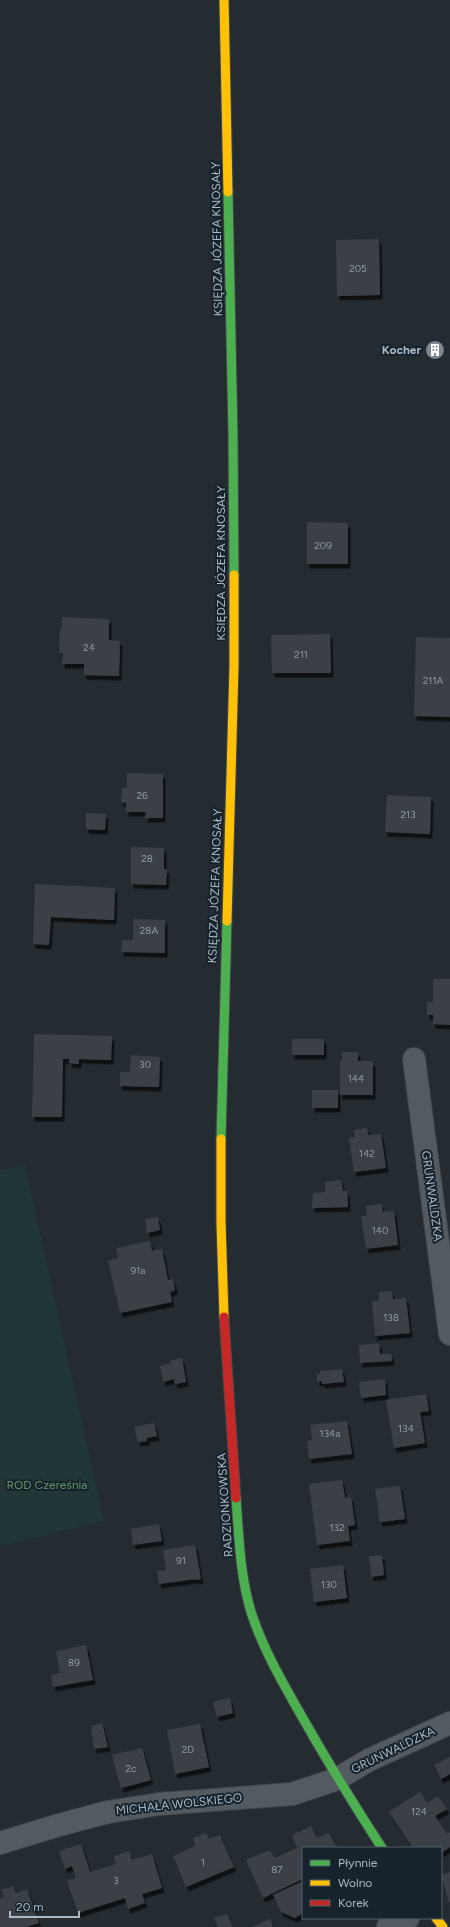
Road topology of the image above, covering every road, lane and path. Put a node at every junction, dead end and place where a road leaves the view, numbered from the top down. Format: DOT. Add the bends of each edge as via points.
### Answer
graph roads {
  1 [pos="224,0"];
  2 [pos="414,1059"];
  3 [pos="220,1125"];
  4 [pos="450,1334"];
  5 [pos="450,1723"];
  6 [pos="337,1779"];
  7 [pos="0,1843"];
  8 [pos="381,1847"];
  9 [pos="406,1919"];
  10 [pos="437,1919"];
  11 [pos="388,1927"];
  12 [pos="443,1927"];
  1 -- 3 [label="street, KSIĘDZA JÓZEFA KNOSAŁY" via="233,427 234,666"];
  2 -- 4 [label="street, GRUNWALDZKA"];
  3 -- 6 [label="street, RADZIONKOWSKA" via="220,1248 223,1306 234,1482 245,1590 252,1616 273,1665"];
  5 -- 6 [label="street, GRUNWALDZKA" via="369,1760"];
  6 -- 7 [label="street, MICHAŁA WOLSKIEGO" via="292,1794 160,1804 108,1812"];
  6 -- 8 [label="street, RADZIONKOWSKA"];
  9 -- 11 [label="street"];
  10 -- 12 [label="street"];
}
